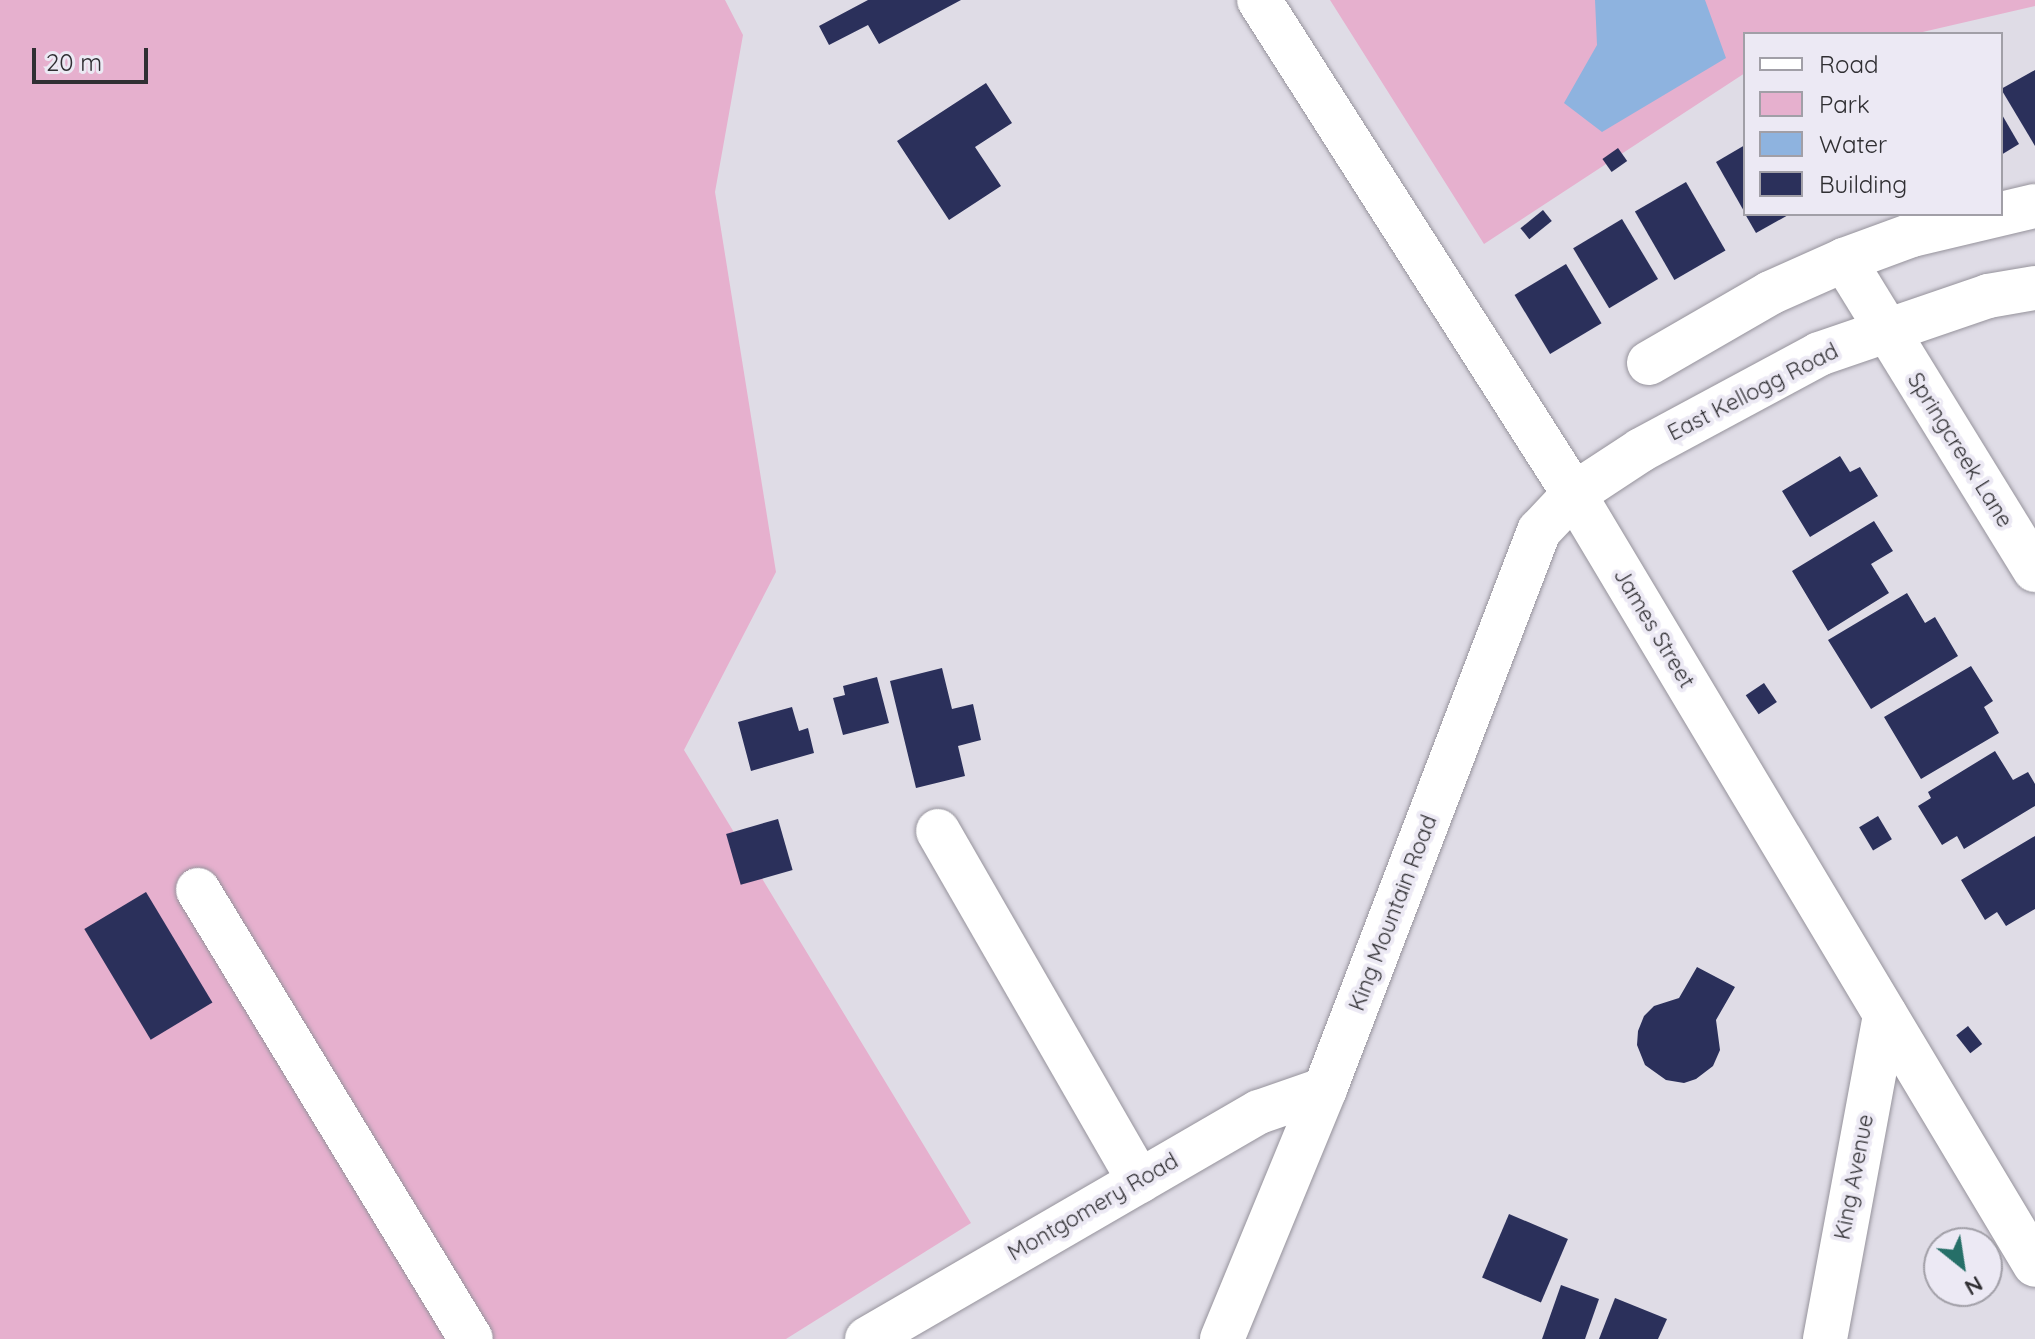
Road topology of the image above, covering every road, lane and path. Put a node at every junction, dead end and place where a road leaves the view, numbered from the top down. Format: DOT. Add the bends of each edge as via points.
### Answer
graph roads {
  1 [pos="1259,0"];
  2 [pos="2035,206"];
  3 [pos="2003,214"];
  4 [pos="1993,216"];
  5 [pos="1844,260"];
  6 [pos="2035,288"];
  7 [pos="1885,331"];
  8 [pos="1649,363"];
  9 [pos="1574,494"];
  10 [pos="2035,570"];
  11 [pos="938,831"];
  12 [pos="198,890"];
  13 [pos="1885,1015"];
  14 [pos="1325,1089"];
  15 [pos="1139,1181"];
  16 [pos="2035,1265"];
  17 [pos="471,1339"];
  18 [pos="867,1339"];
  19 [pos="1222,1339"];
  20 [pos="1825,1339"];
  1 -- 9 [label="street, James Street"];
  2 -- 3 [label="street"];
  4 -- 5 [label="street" via="1912,235"];
  5 -- 7 [label="street, Springcreek Lane"];
  5 -- 8 [label="street" via="1770,293"];
  6 -- 7 [label="street, East Kellogg Road" via="1988,296"];
  7 -- 9 [label="street, East Kellogg Road" via="1819,354 1641,450"];
  7 -- 10 [label="street, Springcreek Lane"];
  9 -- 13 [label="street, James Street"];
  9 -- 14 [label="street, King Mountain Road" via="1539,531"];
  11 -- 15 [label="street"];
  12 -- 17 [label="street"];
  13 -- 16 [label="street, James Street"];
  13 -- 20 [label="street, King Avenue"];
  14 -- 15 [label="street, Montgomery Road" via="1259,1112"];
  14 -- 19 [label="street, King Mountain Road"];
  15 -- 18 [label="street, Montgomery Road"];
}
